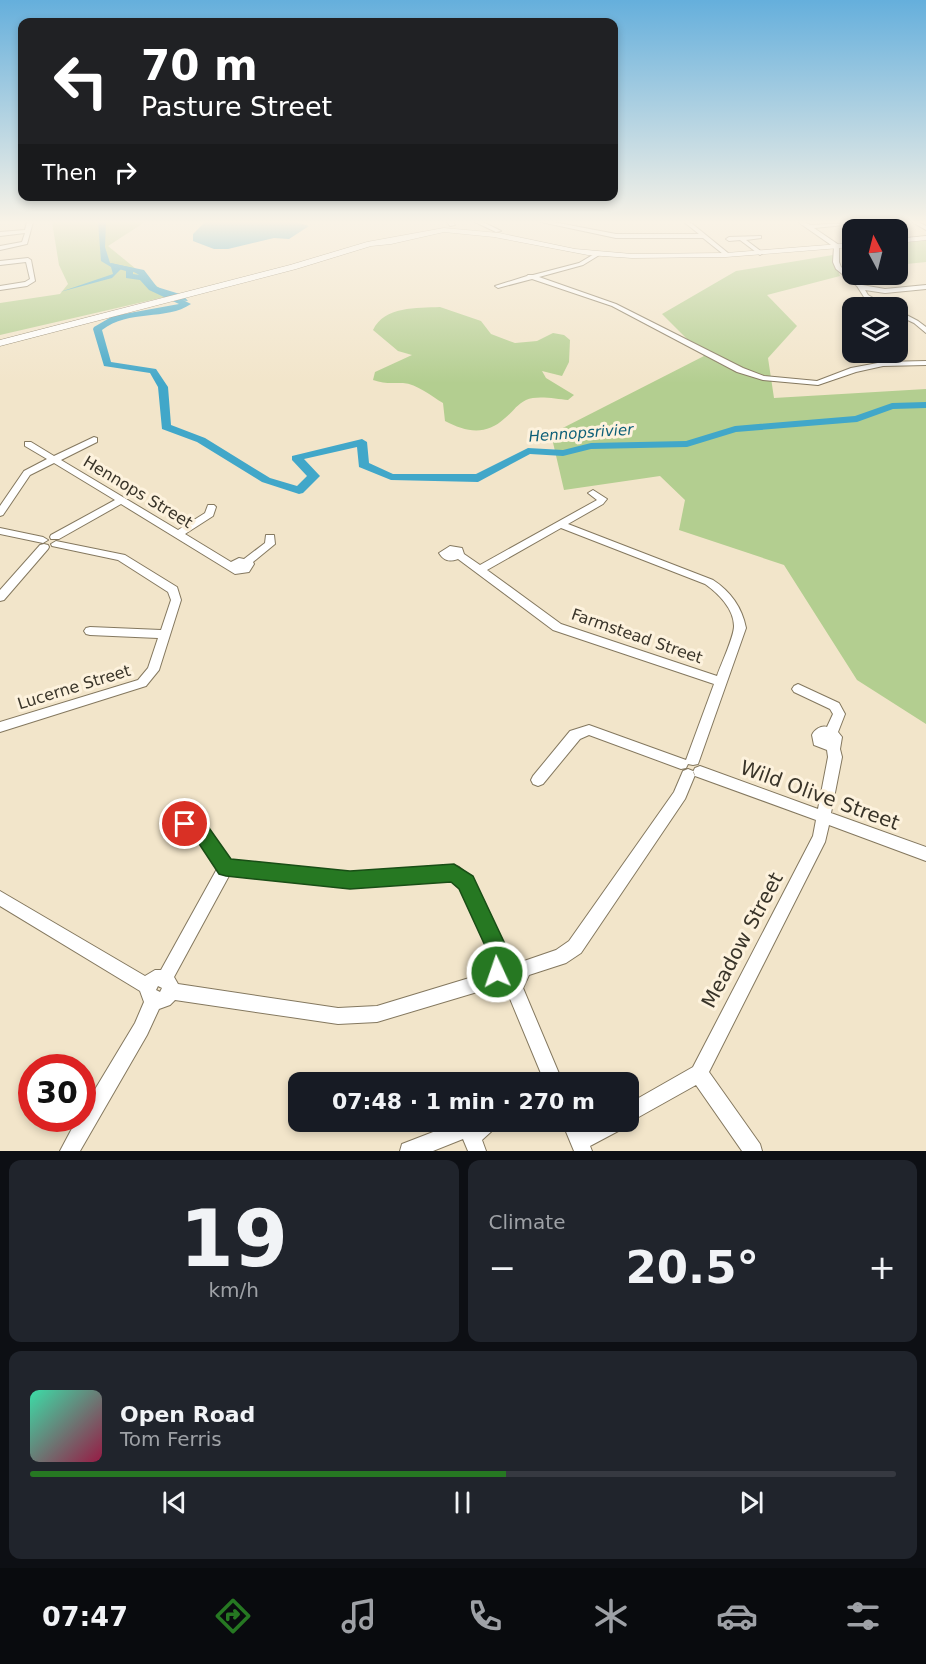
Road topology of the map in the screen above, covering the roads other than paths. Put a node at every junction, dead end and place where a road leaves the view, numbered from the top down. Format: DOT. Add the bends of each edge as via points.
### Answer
graph roads {
  1 [pos="32,276"];
  2 [pos="261,276"];
  3 [pos="531,276"];
  4 [pos="847,276"];
  5 [pos="498,286"];
  6 [pos="861,287"];
  7 [pos="926,287"];
  8 [pos="0,288"];
  9 [pos="867,297"];
  10 [pos="908,318"];
  11 [pos="926,332"];
  12 [pos="0,343"];
  13 [pos="926,363"];
  14 [pos="94,440"];
  15 [pos="28,444"];
  16 [pos="53,460"];
  17 [pos="593,493"];
  18 [pos="122,500"];
  19 [pos="211,507"];
  20 [pos="0,513"];
  21 [pos="562,525"];
  22 [pos="0,531"];
  23 [pos="178,534"];
  24 [pos="270,537"];
  25 [pos="49,542"];
  26 [pos="459,555"];
  27 [pos="481,569"];
  28 [pos="2,592"];
  29 [pos="90,631"];
  30 [pos="165,634"];
  31 [pos="719,681"];
  32 [pos="798,689"];
  33 [pos="0,727"];
  34 [pos="691,768"];
  35 [pos="538,780"];
  36 [pos="824,816"];
  37 [pos="194,820"];
  38 [pos="926,854"];
  39 [pos="226,867"];
  40 [pos="0,898"];
  41 [pos="509,974"];
  42 [pos="159,989"];
  43 [pos="549,1072"];
  44 [pos="699,1073"];
  45 [pos="639,1108"];
  46 [pos="459,1132"];
  47 [pos="476,1132"];
  48 [pos="575,1132"];
  49 [pos="601,1132"];
  50 [pos="581,1147"];
  51 [pos="69,1151"];
  52 [pos="410,1151"];
  53 [pos="477,1151"];
  54 [pos="753,1151"];
  1 -- 8 [label="street" via="33,280 27,284"];
  2 -- 12 [label="main road"];
  3 -- 5 [label="street"];
  3 -- 13 [label="street" via="618,306 723,363 763,378 818,383 851,370 883,364"];
  4 -- 6 [label="street"];
  6 -- 7 [label="street" via="886,291"];
  6 -- 9 [label="street"];
  10 -- 11 [label="street"];
  14 -- 16 [label="street"];
  15 -- 16 [label="street, Hennops Street"];
  16 -- 18 [label="street, Hennops Street"];
  16 -- 20 [label="street" via="27,473"];
  17 -- 21 [label="street" via="602,499 600,502"];
  18 -- 23 [label="street, Hennops Street"];
  18 -- 25 [label="street"];
  19 -- 23 [label="street" via="210,513"];
  21 -- 27 [label="street"];
  21 -- 31 [label="street" via="721,590 740,625"];
  22 -- 25 [label="street, Lucerne Street"];
  23 -- 24 [label="street, Hennops Street" via="232,567 239,561 247,562 270,544"];
  25 -- 28 [label="street"];
  25 -- 30 [label="street, Lucerne Street" via="121,557 173,590 177,597"];
  26 -- 27 [label="street, Farmstead Street"];
  27 -- 31 [label="street, Farmstead Street" via="557,627"];
  29 -- 30 [label="street"];
  30 -- 33 [label="street, Lucerne Street" via="153,670 142,684"];
  31 -- 34 [label="street"];
  32 -- 36 [label="street, Meadow Street" via="836,706 839,714 832,739 835,757"];
  34 -- 35 [label="street, Wild Olive Street" via="589,730 575,735"];
  34 -- 36 [label="street, Wild Olive Street"];
  34 -- 41 [label="street" via="680,795 574,947 560,957"];
  36 -- 38 [label="street, Wild Olive Street"];
  36 -- 44 [label="street, Meadow Street" via="814,852"];
  37 -- 39 [label="street"];
  39 -- 41 [label="street" via="350,880 446,872 460,876"];
  39 -- 42 [label="street"];
  40 -- 42 [label="street"];
  41 -- 42 [label="street" via="377,1014 357,1016"];
  41 -- 43 [label="street"];
  42 -- 51 [label="street" via="141,1029"];
  44 -- 45 [label="street"];
  44 -- 54 [label="street"];
  46 -- 52 [label="street"];
  47 -- 53 [label="street" via="472,1137"];
  48 -- 50 [label="street"];
  49 -- 50 [label="street"];
}
